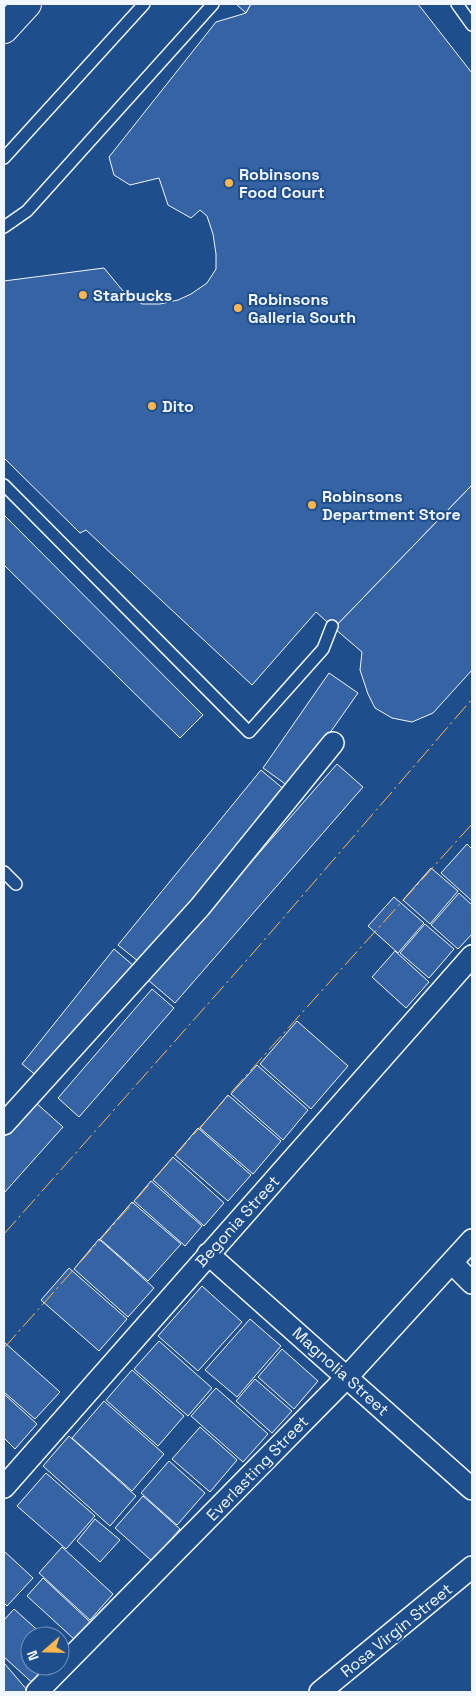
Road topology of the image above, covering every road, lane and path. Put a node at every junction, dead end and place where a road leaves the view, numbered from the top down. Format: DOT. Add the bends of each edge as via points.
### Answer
graph roads {
  1 [pos="27,4"];
  2 [pos="144,4"];
  3 [pos="213,4"];
  4 [pos="457,4"];
  5 [pos="472,25"];
  6 [pos="4,29"];
  7 [pos="4,158"];
  8 [pos="4,227"];
  9 [pos="4,485"];
  10 [pos="332,626"];
  11 [pos="333,743"];
  12 [pos="4,872"];
  13 [pos="16,884"];
  14 [pos="472,956"];
  15 [pos="4,1124"];
  16 [pos="472,1240"];
  17 [pos="208,1254"];
  18 [pos="452,1263"];
  19 [pos="472,1283"];
  20 [pos="347,1376"];
  21 [pos="4,1487"];
  22 [pos="472,1489"];
  23 [pos="472,1567"];
  24 [pos="37,1692"];
  25 [pos="320,1692"];
  1 -- 6 [label="highway"];
  2 -- 7 [label="lane"];
  3 -- 8 [label="lane" via="27,211"];
  4 -- 5 [label="lane"];
  9 -- 10 [label="lane" via="250,732 323,649"];
  11 -- 15 [label="street" via="200,907"];
  12 -- 13 [label="lane"];
  14 -- 17 [label="street, Begonia Street"];
  16 -- 18 [label="street, Everlasting Street"];
  17 -- 20 [label="street, Magnolia Street"];
  17 -- 21 [label="street, Begonia Street"];
  18 -- 19 [label="street"];
  18 -- 20 [label="street, Everlasting Street"];
  20 -- 22 [label="street, Magnolia Street"];
  20 -- 24 [label="street, Everlasting Street"];
  23 -- 25 [label="street, Rosa Virgin Street"];
}
